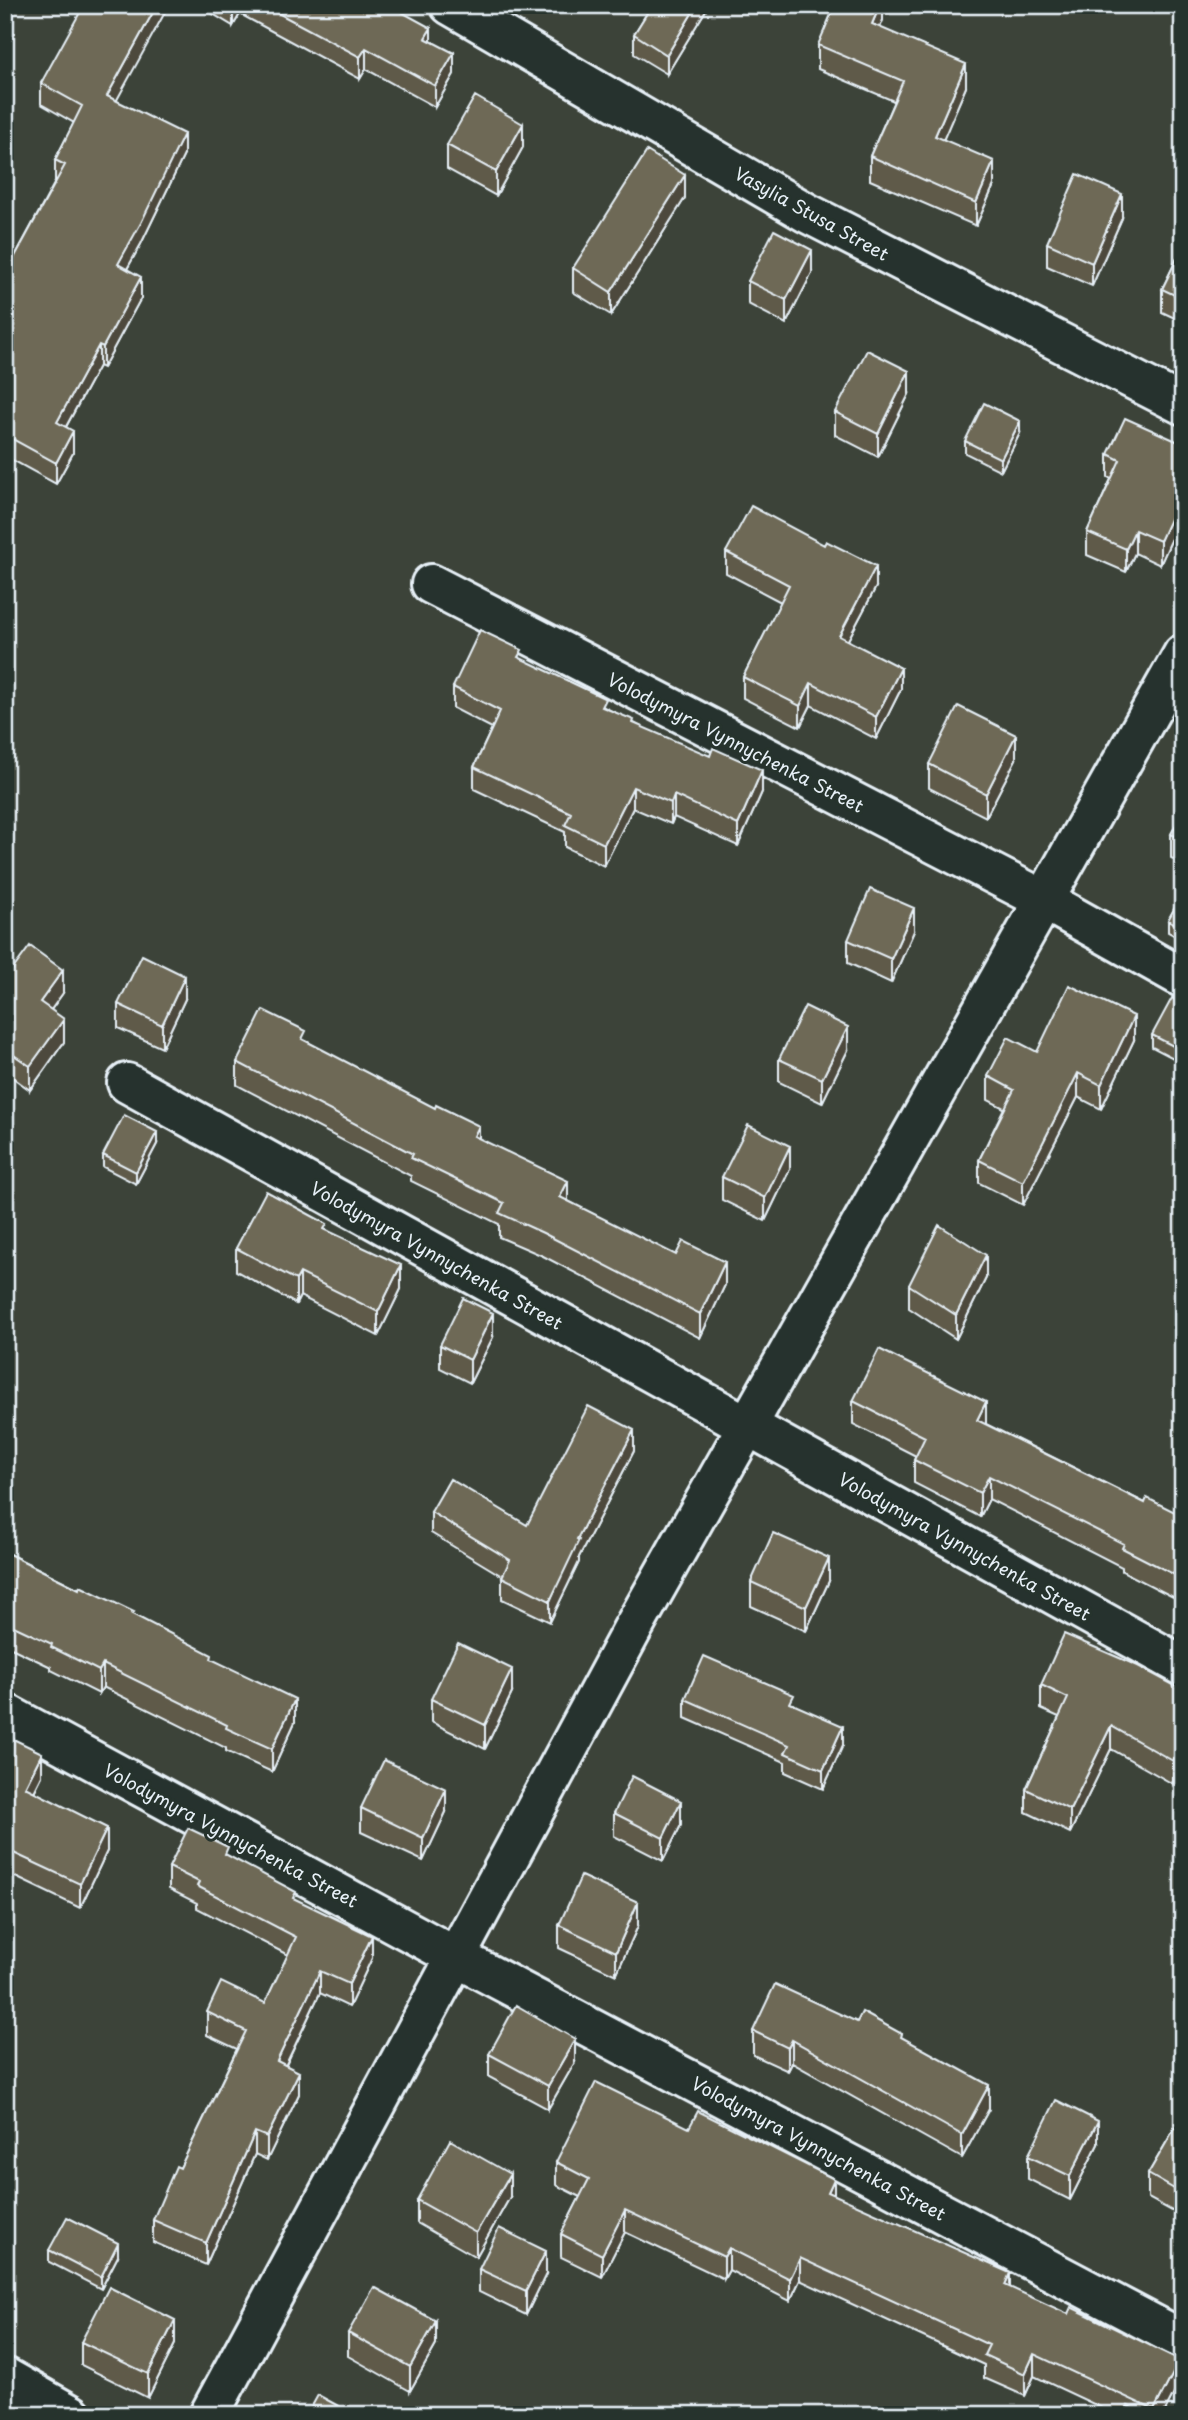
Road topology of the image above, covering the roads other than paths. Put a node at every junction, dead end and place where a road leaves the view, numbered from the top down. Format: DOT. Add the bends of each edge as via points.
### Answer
graph roads {
  1 [pos="450,5"];
  2 [pos="1183,405"];
  3 [pos="430,584"];
  4 [pos="1183,654"];
  5 [pos="1042,899"];
  6 [pos="1183,978"];
  7 [pos="127,1083"];
  8 [pos="747,1427"];
  9 [pos="1183,1666"];
  10 [pos="5,1713"];
  11 [pos="456,1957"];
  12 [pos="1183,2340"];
  13 [pos="5,2377"];
  14 [pos="72,2415"];
  15 [pos="209,2415"];
  1 -- 2 [label="street, Vasylia Stusa Street" via="807,213"];
  3 -- 5 [label="street, Volodymyra Vynnychenka Street"];
  4 -- 5 [label="street"];
  5 -- 6 [label="street, Volodymyra Vynnychenka Street"];
  5 -- 8 [label="street"];
  7 -- 8 [label="street, Volodymyra Vynnychenka Street"];
  8 -- 9 [label="street, Volodymyra Vynnychenka Street"];
  8 -- 11 [label="street"];
  10 -- 11 [label="street, Volodymyra Vynnychenka Street"];
  11 -- 12 [label="street, Volodymyra Vynnychenka Street"];
  11 -- 15 [label="street"];
  13 -- 14 [label="street"];
}
